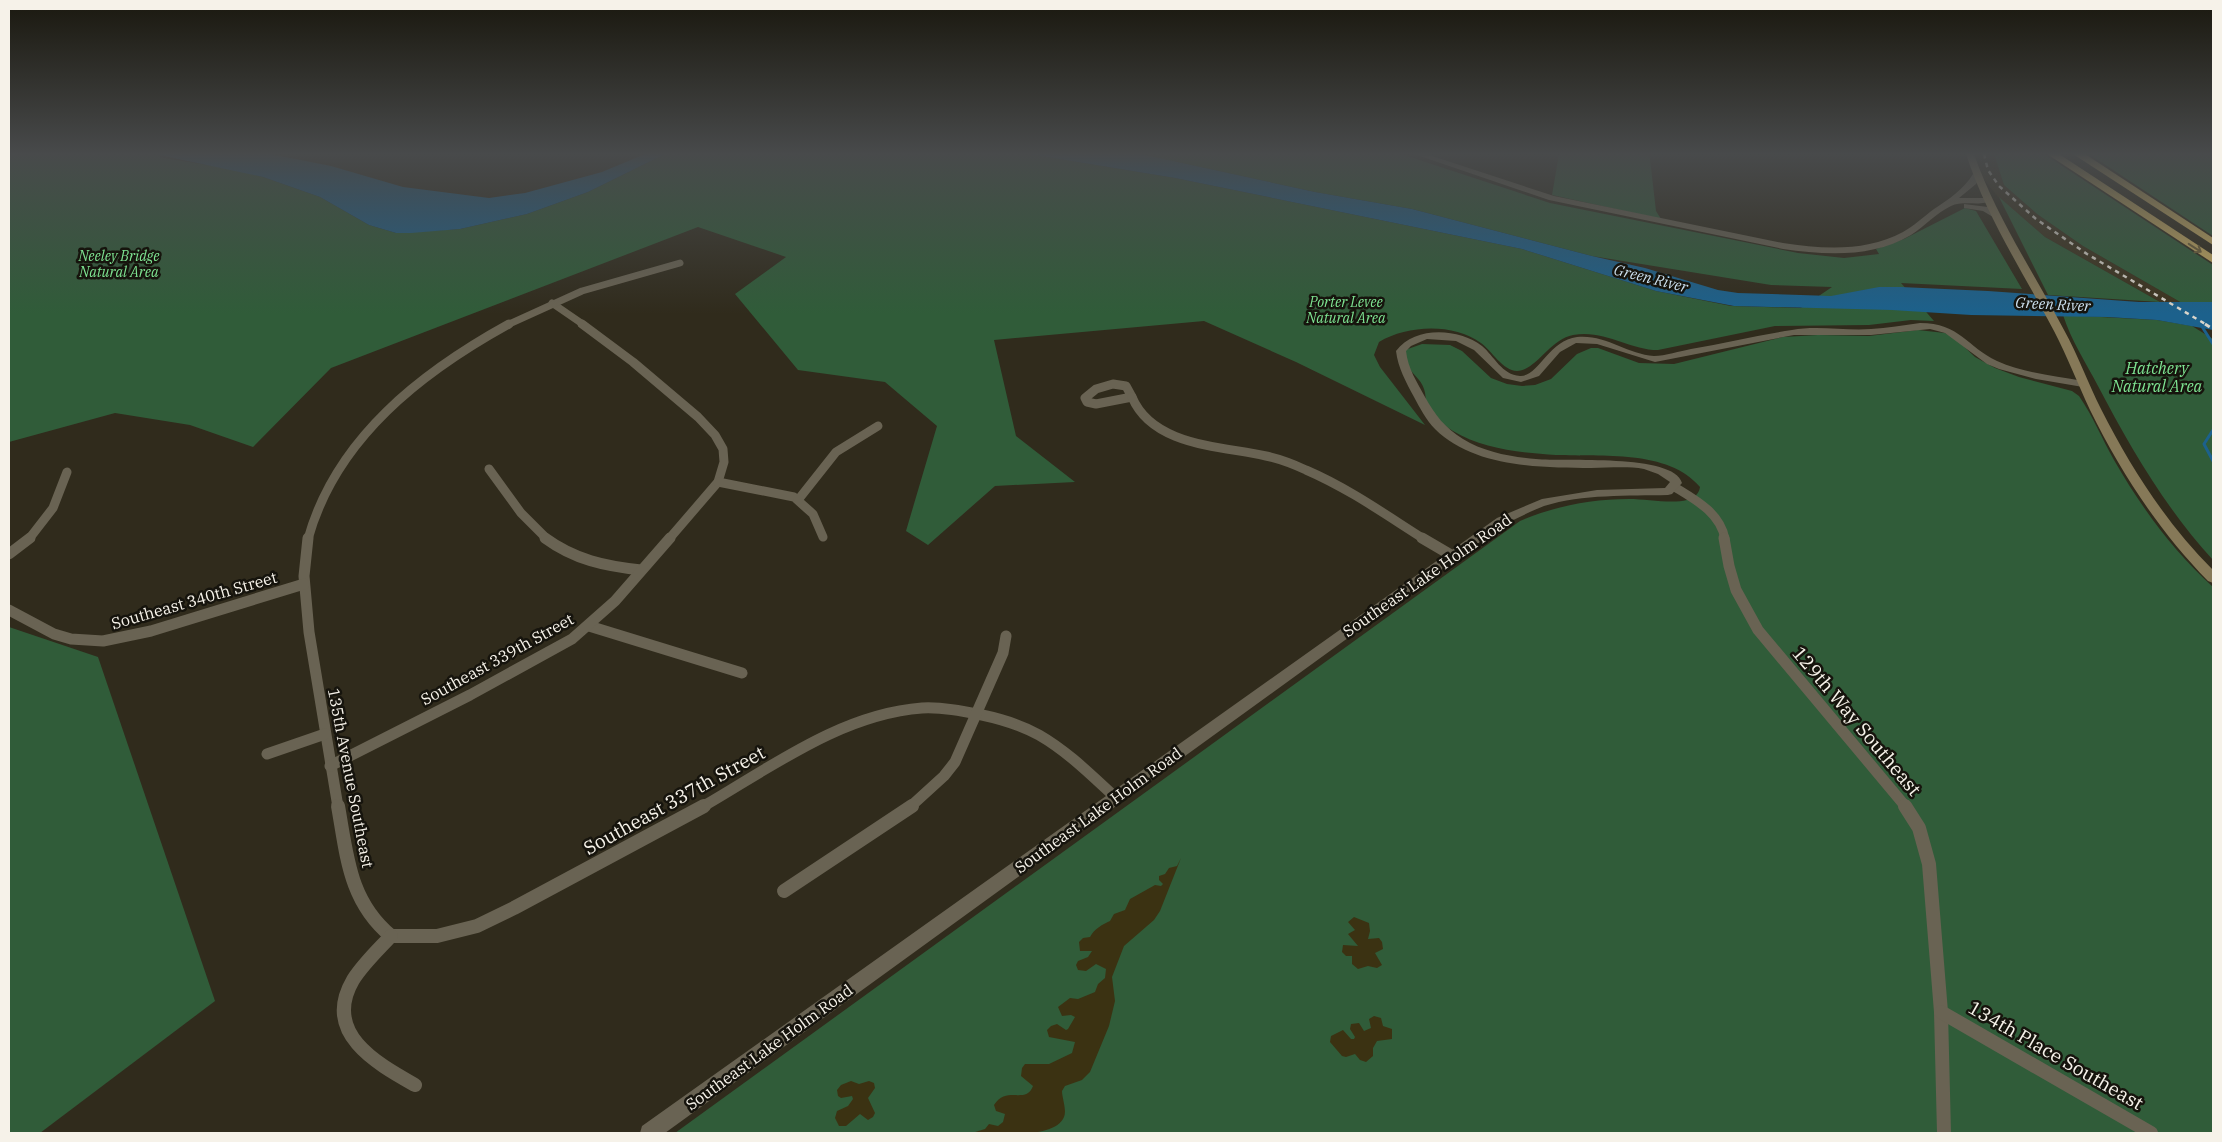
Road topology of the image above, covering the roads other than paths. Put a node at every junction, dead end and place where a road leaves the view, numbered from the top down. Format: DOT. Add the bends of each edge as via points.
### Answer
graph roads {
  1 [pos="1595,207"];
  2 [pos="1945,207"];
  3 [pos="1956,207"];
  4 [pos="1979,207"];
  5 [pos="1992,207"];
  6 [pos="2133,207"];
  7 [pos="2160,207"];
  8 [pos="1996,215"];
  9 [pos="1932,217"];
  10 [pos="2213,242"];
  11 [pos="2213,260"];
  12 [pos="680,263"];
  13 [pos="552,303"];
  14 [pos="2084,384"];
  15 [pos="1133,397"];
  16 [pos="878,426"];
  17 [pos="489,469"];
  18 [pos="67,472"];
  19 [pos="718,482"];
  20 [pos="1674,486"];
  21 [pos="798,500"];
  22 [pos="823,537"];
  23 [pos="9,554"];
  24 [pos="1451,555"];
  25 [pos="641,570"];
  26 [pos="2213,578"];
  27 [pos="304,584"];
  28 [pos="9,610"];
  29 [pos="589,626"];
  30 [pos="1006,636"];
  31 [pos="742,673"];
  32 [pos="977,712"];
  33 [pos="325,734"];
  34 [pos="267,754"];
  35 [pos="330,766"];
  36 [pos="1115,797"];
  37 [pos="784,890"];
  38 [pos="391,936"];
  39 [pos="1941,1012"];
  40 [pos="415,1085"];
  41 [pos="649,1133"];
  42 [pos="1944,1133"];
  43 [pos="2151,1133"];
  1 -- 9 [label="street" via="1814,251 1871,247 1906,234"];
  2 -- 9 [label="street"];
  3 -- 9 [label="street"];
  4 -- 8 [label="street"];
  5 -- 8 [label="main road"];
  6 -- 11 [label="highway, one-way"];
  7 -- 10 [label="highway"];
  8 -- 14 [label="main road" via="2060,332"];
  12 -- 13 [label="street, 135th Avenue Southeast" via="607,283"];
  13 -- 19 [label="street" via="639,364 709,428 720,443 724,456"];
  13 -- 27 [label="street, 135th Avenue Southeast" via="486,337 444,365 408,391 367,430 341,465 317,511 305,550"];
  14 -- 20 [label="street" via="2002,367 1953,334 1939,328 1920,326 1863,332 1794,332 1655,359 1608,343 1584,340 1563,345 1537,373 1526,379 1504,374 1478,348 1447,336 1418,338 1401,351 1406,372 1431,417 1440,429 1468,446 1503,457 1541,463 1654,467 1675,479"];
  14 -- 26 [label="main road" via="2125,462 2161,519"];
  15 -- 24 [label="street" via="1135,404 1159,428 1199,444 1268,456 1299,467 1332,482"];
  16 -- 21 [label="street" via="836,452"];
  17 -- 25 [label="street" via="521,515 553,545 594,563"];
  18 -- 23 [label="street" via="54,510 30,537"];
  19 -- 21 [label="street" via="784,494"];
  19 -- 25 [label="street, Southeast 339th Street"];
  20 -- 24 [label="street, Southeast Lake Holm Road" via="1662,491 1597,494 1542,503 1501,521"];
  20 -- 39 [label="street, 129th Way Southeast" via="1703,504 1715,517 1724,535 1736,590 1758,630 1900,798 1919,828 1928,864"];
  21 -- 22 [label="street" via="813,514"];
  24 -- 36 [label="street, Southeast Lake Holm Road"];
  25 -- 29 [label="street, Southeast 339th Street"];
  27 -- 28 [label="street, Southeast 340th Street" via="140,634 104,640 60,636"];
  27 -- 33 [label="street, 135th Avenue Southeast" via="313,670"];
  29 -- 31 [label="street"];
  29 -- 35 [label="street, Southeast 339th Street" via="537,659"];
  30 -- 32 [label="street" via="1003,652"];
  32 -- 36 [label="street, Southeast 337th Street" via="1013,723 1043,738"];
  32 -- 37 [label="street" via="955,762 929,791 904,812"];
  32 -- 38 [label="street, Southeast 337th Street" via="911,708 863,719 492,921 451,935 422,938"];
  33 -- 34 [label="street"];
  33 -- 35 [label="street, 135th Avenue Southeast"];
  35 -- 38 [label="street, 135th Avenue Southeast" via="357,894 371,918"];
  36 -- 41 [label="street, Southeast Lake Holm Road"];
  38 -- 40 [label="street" via="350,985 344,1016 348,1032 360,1049"];
  39 -- 42 [label="street, 129th Way Southeast"];
  39 -- 43 [label="street, 134th Place Southeast"];
}
